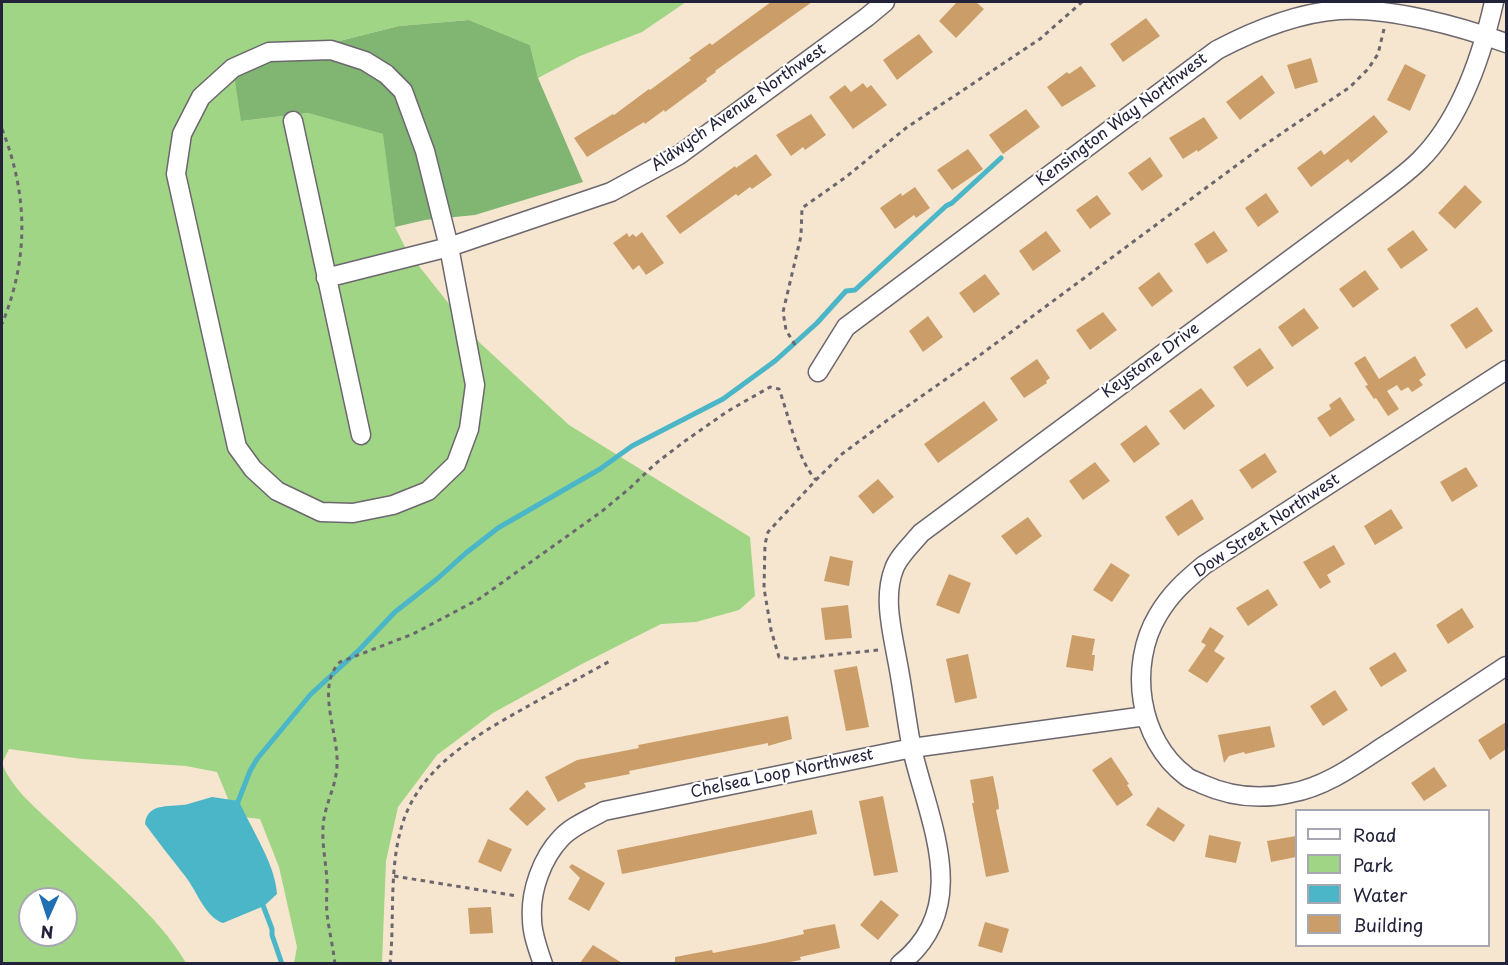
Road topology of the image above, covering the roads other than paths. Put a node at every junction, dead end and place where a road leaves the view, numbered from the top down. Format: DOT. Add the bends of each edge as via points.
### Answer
graph roads {
  1 [pos="885,2"];
  2 [pos="1494,2"];
  3 [pos="1487,36"];
  4 [pos="1506,43"];
  5 [pos="293,121"];
  6 [pos="448,247"];
  7 [pos="327,278"];
  8 [pos="1506,370"];
  9 [pos="818,372"];
  10 [pos="361,435"];
  11 [pos="1506,666"];
  12 [pos="1146,716"];
  13 [pos="912,748"];
  14 [pos="543,963"];
  15 [pos="900,963"];
  1 -- 6 [label="street, Aldwych Avenue Northwest" via="679,155 644,176 611,192"];
  2 -- 3 [label="street, Keystone Drive"];
  3 -- 4 [label="street, Kensington Way Northwest"];
  3 -- 9 [label="street, Kensington Way Northwest" via="1387,13 1339,10 1264,28 1217,50 846,327"];
  3 -- 13 [label="street, Keystone Drive" via="1457,112 1421,159 921,533 894,568 888,594"];
  5 -- 7 [label="street"];
  6 -- 6 [label="street" via="475,385 469,429 456,465 428,491 393,506 353,513 321,512 277,491 237,447 176,174 182,134 201,97 233,68 269,52 331,50 365,61 403,91 425,151"];
  6 -- 7 [label="street, Aldwych Avenue Northwest"];
  7 -- 10 [label="street"];
  8 -- 12 [label="street, Dow Street Northwest" via="1204,565 1177,587 1157,617 1143,653 1140,688"];
  11 -- 12 [label="street, Dow Street Northwest" via="1333,778 1293,793 1258,798 1222,793 1186,777 1160,749"];
  12 -- 13 [label="street, Chelsea Loop Northwest"];
  13 -- 14 [label="street, Chelsea Loop Northwest" via="604,811 562,837 543,865 531,919"];
  13 -- 15 [label="street" via="937,840 941,874 939,903 931,930"];
}
